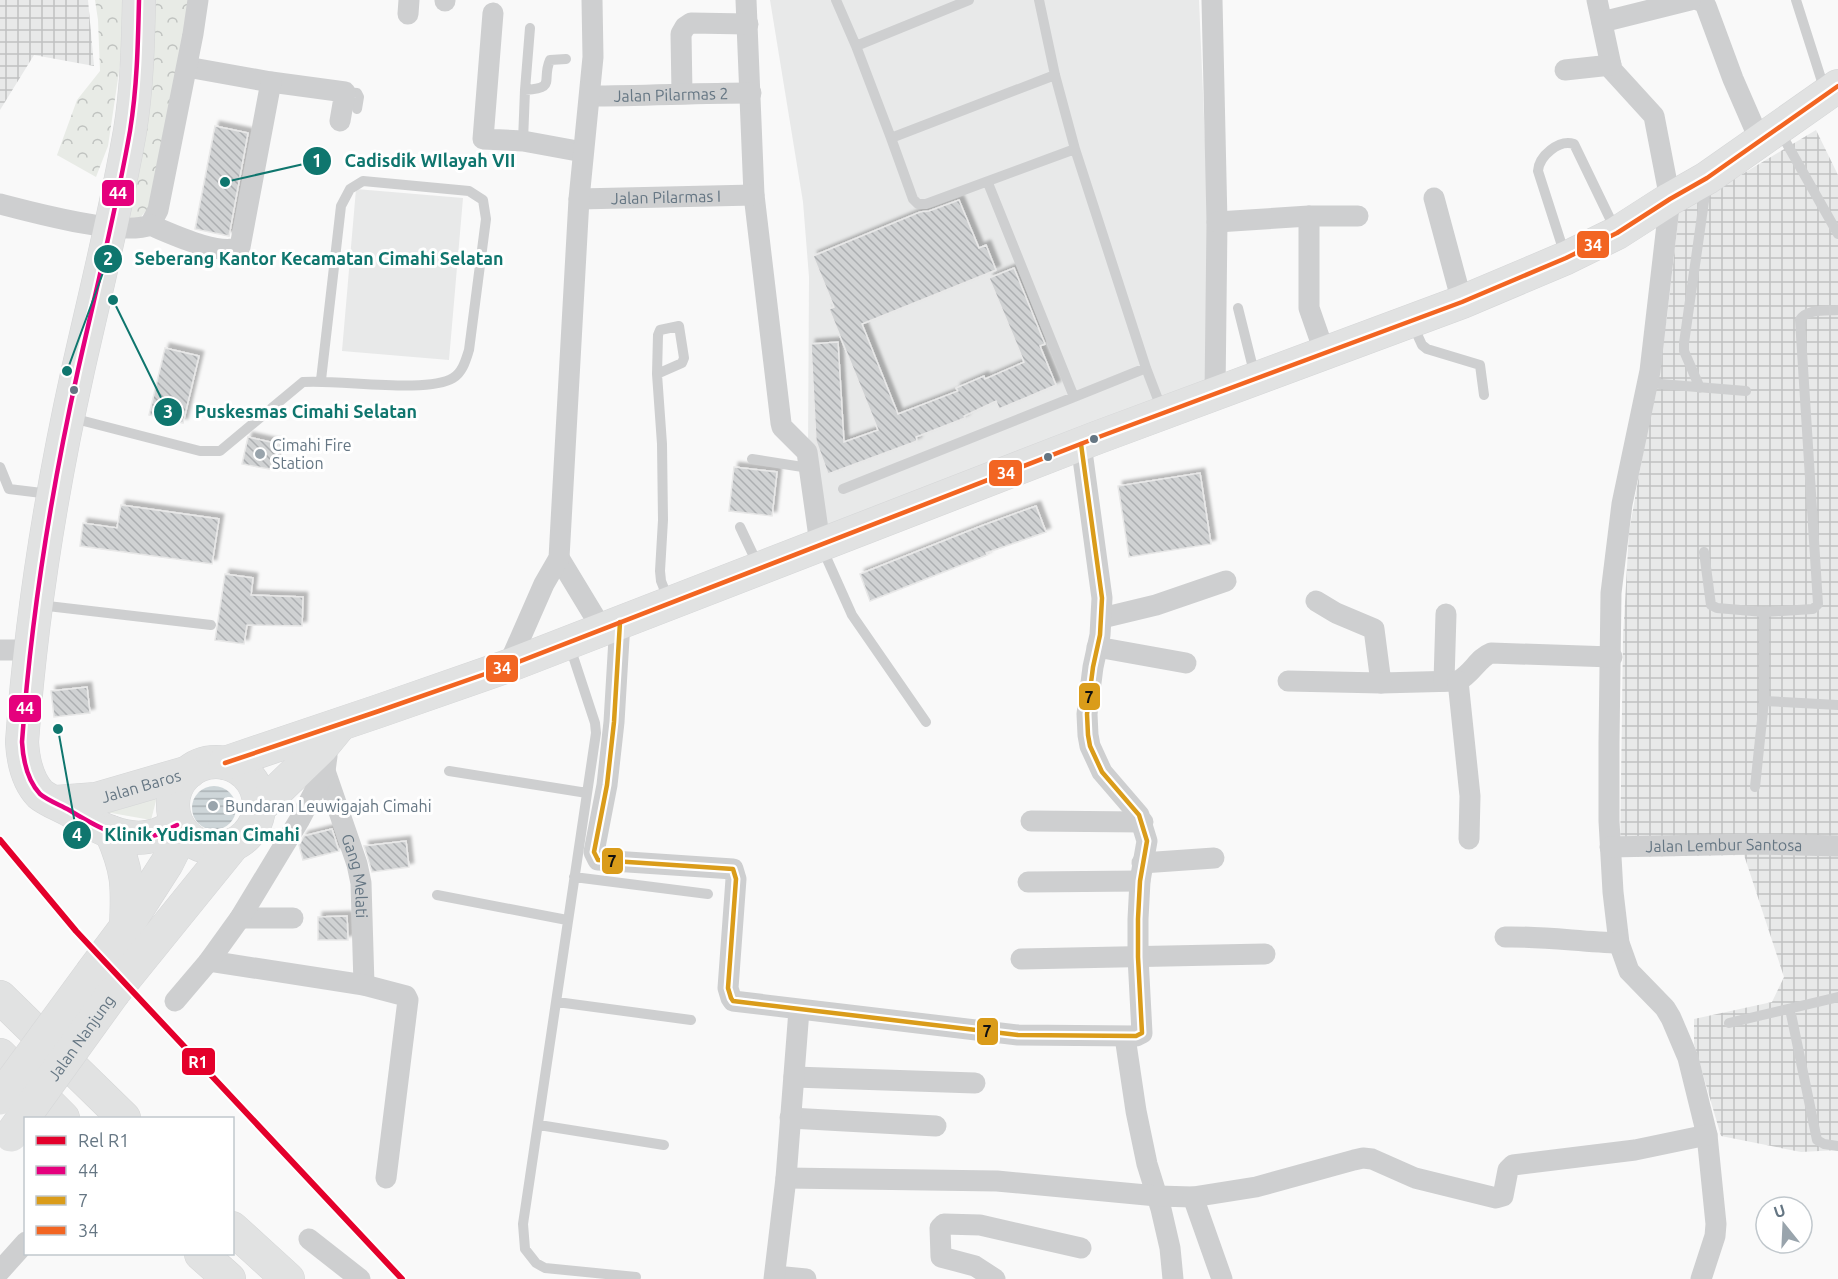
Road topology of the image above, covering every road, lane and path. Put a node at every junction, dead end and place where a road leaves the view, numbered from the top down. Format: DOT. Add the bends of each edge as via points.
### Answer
graph roads {
  1 [pos="139,0"];
  2 [pos="198,0"];
  3 [pos="592,0"];
  4 [pos="746,0"];
  5 [pos="836,0"];
  6 [pos="969,0"];
  7 [pos="1039,0"];
  8 [pos="1212,0"];
  9 [pos="1597,0"];
  10 [pos="1690,0"];
  11 [pos="1698,0"];
  12 [pos="1796,0"];
  13 [pos="494,13"];
  14 [pos="1602,22"];
  15 [pos="748,24"];
  16 [pos="530,28"];
  17 [pos="856,46"];
  18 [pos="566,59"];
  19 [pos="1611,65"];
  20 [pos="187,67"];
  21 [pos="1565,70"];
  22 [pos="1055,75"];
  23 [pos="271,82"];
  24 [pos="525,90"];
  25 [pos="1832,90"];
  26 [pos="682,93"];
  27 [pos="751,93"];
  28 [pos="590,96"];
  29 [pos="349,115"];
  30 [pos="1769,134"];
  31 [pos="891,138"];
  32 [pos="524,141"];
  33 [pos="1075,149"];
  34 [pos="583,152"];
  35 [pos="1707,178"];
  36 [pos="988,183"];
  37 [pos="754,195"];
  38 [pos="1434,198"];
  39 [pos="579,199"];
  40 [pos="1670,199"];
  41 [pos="0,204"];
  42 [pos="1309,216"];
  43 [pos="1358,216"];
  44 [pos="1217,222"];
  45 [pos="150,225"];
  46 [pos="111,226"];
  47 [pos="1617,233"];
  48 [pos="1838,234"];
  49 [pos="1566,258"];
  50 [pos="1462,302"];
  51 [pos="1238,308"];
  52 [pos="1838,310"];
  53 [pos="1412,321"];
  54 [pos="1325,354"];
  55 [pos="1146,368"];
  56 [pos="657,374"];
  57 [pos="1255,379"];
  58 [pos="321,380"];
  59 [pos="1648,382"];
  60 [pos="1700,388"];
  61 [pos="1746,391"];
  62 [pos="1215,394"];
  63 [pos="1484,395"];
  64 [pos="1074,397"];
  65 [pos="1163,412"];
  66 [pos="68,417"];
  67 [pos="1081,444"];
  68 [pos="752,459"];
  69 [pos="0,466"];
  70 [pos="809,468"];
  71 [pos="843,489"];
  72 [pos="53,494"];
  73 [pos="740,527"];
  74 [pos="820,544"];
  75 [pos="1704,552"];
  76 [pos="559,558"];
  77 [pos="759,567"];
  78 [pos="1226,581"];
  79 [pos="1316,601"];
  80 [pos="669,603"];
  81 [pos="36,605"];
  82 [pos="1764,612"];
  83 [pos="1446,614"];
  84 [pos="1102,618"];
  85 [pos="211,625"];
  86 [pos="611,626"];
  87 [pos="568,642"];
  88 [pos="1097,648"];
  89 [pos="16,650"];
  90 [pos="1612,657"];
  91 [pos="1186,663"];
  92 [pos="508,666"];
  93 [pos="1288,681"];
  94 [pos="1451,681"];
  95 [pos="1381,682"];
  96 [pos="1764,701"];
  97 [pos="1838,705"];
  98 [pos="926,722"];
  99 [pos="329,748"];
  100 [pos="225,763"];
  101 [pos="449,771"];
  102 [pos="189,772"];
  103 [pos="1755,787"];
  104 [pos="587,793"];
  105 [pos="56,802"];
  106 [pos="260,807"];
  107 [pos="1031,821"];
  108 [pos="1143,822"];
  109 [pos="177,825"];
  110 [pos="111,832"];
  111 [pos="1469,839"];
  112 [pos="233,845"];
  113 [pos="1838,846"];
  114 [pos="1610,847"];
  115 [pos="1214,858"];
  116 [pos="1141,872"];
  117 [pos="574,877"];
  118 [pos="1028,882"];
  119 [pos="708,894"];
  120 [pos="437,895"];
  121 [pos="240,918"];
  122 [pos="293,918"];
  123 [pos="567,920"];
  124 [pos="126,927"];
  125 [pos="1505,937"];
  126 [pos="1619,943"];
  127 [pos="1265,954"];
  128 [pos="1138,957"];
  129 [pos="1021,958"];
  130 [pos="209,961"];
  131 [pos="103,981"];
  132 [pos="364,985"];
  133 [pos="0,997"];
  134 [pos="1838,997"];
  135 [pos="175,1001"];
  136 [pos="557,1002"];
  137 [pos="1790,1009"];
  138 [pos="799,1010"];
  139 [pos="691,1020"];
  140 [pos="1729,1023"];
  141 [pos="1125,1037"];
  142 [pos="0,1055"];
  143 [pos="794,1077"];
  144 [pos="975,1083"];
  145 [pos="0,1098"];
  146 [pos="61,1117"];
  147 [pos="122,1117"];
  148 [pos="790,1118"];
  149 [pos="539,1125"];
  150 [pos="936,1126"];
  151 [pos="1707,1135"];
  152 [pos="5,1142"];
  153 [pos="664,1145"];
  154 [pos="1838,1146"];
  155 [pos="386,1178"];
  156 [pos="786,1178"];
  157 [pos="1157,1196"];
  158 [pos="1193,1197"];
  159 [pos="234,1230"];
  160 [pos="309,1239"];
  161 [pos="24,1244"];
  162 [pos="1081,1248"];
  163 [pos="202,1255"];
  164 [pos="0,1271"];
  165 [pos="636,1277"];
  166 [pos="774,1277"];
  167 [pos="229,1279"];
  168 [pos="288,1279"];
  169 [pos="360,1279"];
  170 [pos="806,1279"];
  171 [pos="995,1279"];
  172 [pos="1173,1279"];
  173 [pos="1222,1279"];
  174 [pos="1701,1279"];
  1 -- 46 [label="main road, Jalan Baros" via="130,129"];
  2 -- 20 [label="street"];
  3 -- 28 [label="street"];
  4 -- 15 [label="street"];
  5 -- 17 [label="lane"];
  6 -- 17 [label="lane"];
  7 -- 22 [label="lane"];
  8 -- 44 [label="street"];
  9 -- 14 [label="street"];
  10 -- 14 [label="street"];
  11 -- 30 [label="street" via="1706,6 1733,79"];
  12 -- 25 [label="lane"];
  13 -- 32 [label="street" via="483,139"];
  14 -- 19 [label="street"];
  15 -- 26 [label="street" via="691,23 685,27 681,34"];
  15 -- 27 [label="street"];
  16 -- 24 [label="lane"];
  17 -- 31 [label="lane"];
  18 -- 24 [label="lane" via="550,60 544,87"];
  19 -- 21 [label="street"];
  19 -- 40 [label="street" via="1616,76 1654,116"];
  20 -- 23 [label="street"];
  20 -- 45 [label="street" via="158,210"];
  22 -- 31 [label="lane"];
  22 -- 33 [label="lane"];
  23 -- 29 [label="street" via="345,92"];
  23 -- 45 [label="street" via="240,247 200,245"];
  24 -- 32 [label="lane"];
  25 -- 30 [label="main road"];
  26 -- 27 [label="street, Jalan Pilarmas 2"];
  26 -- 28 [label="street, Jalan Pilarmas 2"];
  27 -- 37 [label="street"];
  28 -- 34 [label="street"];
  30 -- 35 [label="main road"];
  30 -- 48 [label="lane" via="1788,143"];
  31 -- 36 [label="lane" via="918,204"];
  32 -- 34 [label="street"];
  33 -- 36 [label="lane"];
  33 -- 55 [label="lane"];
  34 -- 39 [label="street"];
  35 -- 40 [label="main road"];
  35 -- 60 [label="lane" via="1684,343"];
  36 -- 64 [label="lane"];
  37 -- 39 [label="street, Jalan Pilarmas I"];
  37 -- 70 [label="street" via="781,423 807,452"];
  38 -- 50 [label="street"];
  39 -- 76 [label="street"];
  40 -- 47 [label="main road"];
  40 -- 59 [label="street"];
  41 -- 46 [label="street"];
  42 -- 43 [label="street"];
  42 -- 44 [label="street"];
  42 -- 54 [label="street" via="1310,308"];
  44 -- 62 [label="street"];
  45 -- 46 [label="street"];
  46 -- 66 [label="main road, Jalan Baros"];
  47 -- 49 [label="main road"];
  47 -- 49 [label="lane" via="1574,144 1559,146 1540,162 1538,171"];
  49 -- 50 [label="main road"];
  50 -- 53 [label="main road"];
  51 -- 57 [label="lane"];
  52 -- 82 [label="lane" via="1808,313 1800,320 1818,604 1813,609"];
  53 -- 54 [label="main road"];
  53 -- 63 [label="lane" via="1427,349 1480,365"];
  54 -- 57 [label="main road"];
  55 -- 64 [label="lane"];
  55 -- 65 [label="lane"];
  56 -- 80 [label="lane" via="662,455 660,571"];
  57 -- 62 [label="main road"];
  58 -- 58 [label="lane" via="424,386 454,378 469,350 486,219 483,200 469,191 363,181 350,189 341,206"];
  58 -- 66 [label="lane" via="303,382 220,452 200,451"];
  59 -- 60 [label="lane"];
  59 -- 90 [label="street" via="1622,504 1611,593"];
  60 -- 61 [label="lane"];
  62 -- 65 [label="main road"];
  64 -- 71 [label="lane"];
  65 -- 67 [label="main road"];
  66 -- 72 [label="main road, Jalan Baros"];
  67 -- 74 [label="main road"];
  67 -- 84 [label="street"];
  68 -- 70 [label="lane"];
  69 -- 72 [label="lane" via="9,489"];
  70 -- 74 [label="street"];
  72 -- 81 [label="main road, Jalan Baros"];
  73 -- 77 [label="lane"];
  74 -- 77 [label="main road"];
  74 -- 98 [label="lane" via="852,615"];
  75 -- 82 [label="lane" via="1711,605"];
  76 -- 86 [label="street"];
  76 -- 92 [label="street"];
  77 -- 80 [label="main road"];
  78 -- 84 [label="street"];
  79 -- 95 [label="street" via="1374,629"];
  80 -- 86 [label="main road"];
  81 -- 85 [label="lane"];
  81 -- 89 [label="main road, Jalan Baros"];
  82 -- 96 [label="lane"];
  83 -- 94 [label="street"];
  84 -- 88 [label="street"];
  86 -- 87 [label="main road"];
  86 -- 138 [label="street" via="613,732 594,847 596,856 598,860 733,869 736,879 730,998"];
  87 -- 92 [label="main road"];
  87 -- 104 [label="lane" via="595,723"];
  88 -- 91 [label="street"];
  88 -- 108 [label="street" via="1087,714 1090,747 1102,772"];
  89 -- 105 [label="main road, Jalan Baros" via="23,759 40,794"];
  90 -- 94 [label="street" via="1491,653 1469,675"];
  90 -- 114 [label="street" via="1608,742"];
  92 -- 99 [label="main road"];
  93 -- 95 [label="street"];
  94 -- 95 [label="street"];
  94 -- 111 [label="street" via="1470,796"];
  96 -- 97 [label="lane"];
  96 -- 103 [label="lane"];
  99 -- 100 [label="main road"];
  99 -- 106 [label="main road"];
  99 -- 121 [label="street" via="300,819"];
  99 -- 132 [label="street, Gang Melati" via="361,883"];
  100 -- 102 [label="main road" via="207,764"];
  100 -- 106 [label="main road" via="240,768 250,778"];
  101 -- 104 [label="lane"];
  102 -- 105 [label="main road, Jalan Baros" via="96,799"];
  102 -- 109 [label="main road" via="174,800"];
  104 -- 117 [label="lane"];
  105 -- 110 [label="main road, Jalan Baros"];
  106 -- 112 [label="main road" via="252,830"];
  107 -- 108 [label="street"];
  108 -- 116 [label="street" via="1147,841"];
  109 -- 110 [label="main road, Jalan Baros" via="156,836 139,838"];
  109 -- 112 [label="main road" via="196,843 214,848"];
  109 -- 124 [label="main road, Jalan Nanjung" via="168,863"];
  110 -- 124 [label="main road" via="127,878"];
  112 -- 131 [label="main road, Jalan Nanjung"];
  113 -- 114 [label="street, Jalan Lembur Santosa"];
  114 -- 126 [label="street"];
  115 -- 116 [label="street"];
  116 -- 118 [label="street"];
  116 -- 128 [label="street"];
  117 -- 119 [label="lane"];
  117 -- 123 [label="lane"];
  120 -- 123 [label="lane"];
  121 -- 122 [label="street"];
  121 -- 130 [label="street"];
  123 -- 136 [label="lane"];
  124 -- 131 [label="main road, Jalan Nanjung"];
  125 -- 126 [label="street"];
  126 -- 151 [label="street" via="1629,971 1660,1001 1671,1018 1688,1058"];
  127 -- 128 [label="street"];
  128 -- 129 [label="street"];
  128 -- 141 [label="street" via="1142,1032"];
  130 -- 132 [label="street"];
  130 -- 135 [label="street"];
  131 -- 145 [label="main road, Jalan Nanjung, bridge"];
  131 -- 152 [label="main road, Jalan Nanjung, bridge"];
  132 -- 155 [label="street" via="403,993 408,1000"];
  133 -- 147 [label="main road"];
  134 -- 137 [label="lane"];
  136 -- 139 [label="lane"];
  136 -- 149 [label="lane"];
  137 -- 140 [label="lane"];
  137 -- 154 [label="lane" via="1817,1140"];
  138 -- 141 [label="street" via="1018,1035"];
  138 -- 143 [label="street"];
  141 -- 157 [label="street" via="1138,1122"];
  142 -- 146 [label="main road"];
  143 -- 144 [label="street"];
  143 -- 148 [label="street"];
  148 -- 150 [label="street"];
  148 -- 156 [label="street"];
  149 -- 153 [label="lane"];
  149 -- 165 [label="lane" via="523,1224 525,1249 545,1268"];
  151 -- 158 [label="street" via="1635,1150 1510,1166 1500,1197 1415,1178 1363,1158 1256,1187"];
  151 -- 174 [label="street" via="1716,1224"];
  156 -- 157 [label="street" via="998,1181"];
  156 -- 166 [label="street"];
  157 -- 158 [label="street"];
  157 -- 172 [label="street"];
  158 -- 173 [label="street"];
  159 -- 168 [label="main road"];
  160 -- 169 [label="street"];
  161 -- 164 [label="street"];
  162 -- 171 [label="street" via="980,1225 941,1226 941,1257 975,1266"];
  163 -- 167 [label="main road"];
  166 -- 170 [label="street"];
}
